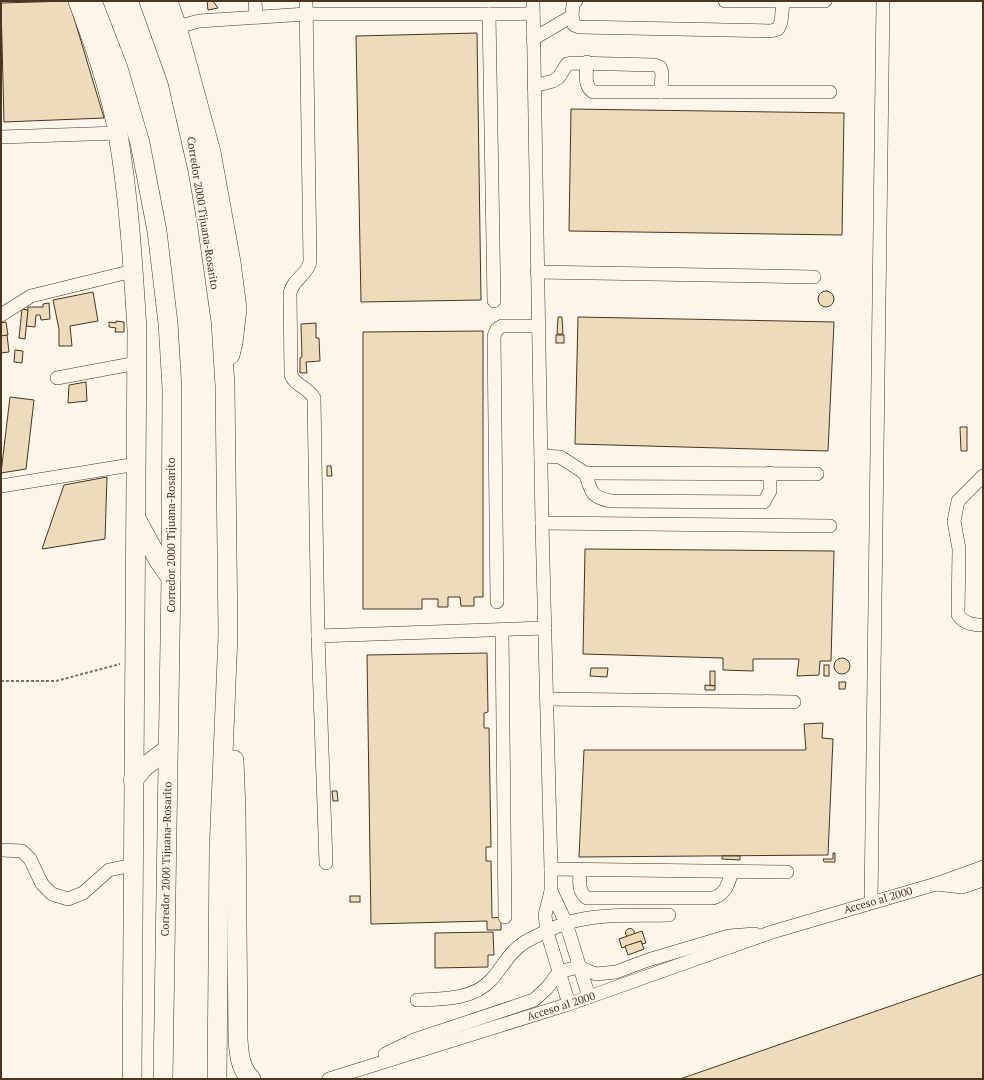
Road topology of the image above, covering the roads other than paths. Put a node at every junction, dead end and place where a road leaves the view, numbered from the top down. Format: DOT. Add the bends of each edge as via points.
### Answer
graph roads {
  1 [pos="78,1"];
  2 [pos="92,1"];
  3 [pos="149,1"];
  4 [pos="168,1"];
  5 [pos="255,1"];
  6 [pos="306,1"];
  7 [pos="576,1"];
  8 [pos="724,1"];
  9 [pos="825,1"];
  10 [pos="883,1"];
  11 [pos="783,2"];
  12 [pos="533,7"];
  13 [pos="306,14"];
  14 [pos="489,14"];
  15 [pos="256,16"];
  16 [pos="572,16"];
  17 [pos="177,27"];
  18 [pos="533,38"];
  19 [pos="587,62"];
  20 [pos="534,86"];
  21 [pos="661,92"];
  22 [pos="830,92"];
  23 [pos="118,133"];
  24 [pos="1,137"];
  25 [pos="133,271"];
  26 [pos="537,272"];
  27 [pos="814,277"];
  28 [pos="494,301"];
  29 [pos="1,315"];
  30 [pos="538,326"];
  31 [pos="137,363"];
  32 [pos="224,375"];
  33 [pos="57,378"];
  34 [pos="541,456"];
  35 [pos="137,464"];
  36 [pos="585,473"];
  37 [pos="770,473"];
  38 [pos="817,474"];
  39 [pos="983,476"];
  40 [pos="1,486"];
  41 [pos="137,519"];
  42 [pos="542,523"];
  43 [pos="830,526"];
  44 [pos="171,578"];
  45 [pos="497,602"];
  46 [pos="983,625"];
  47 [pos="544,628"];
  48 [pos="502,630"];
  49 [pos="228,635"];
  50 [pos="318,636"];
  51 [pos="547,700"];
  52 [pos="794,702"];
  53 [pos="168,749"];
  54 [pos="134,780"];
  55 [pos="1,850"];
  56 [pos="326,863"];
  57 [pos="132,865"];
  58 [pos="983,867"];
  59 [pos="551,869"];
  60 [pos="580,869"];
  61 [pos="732,872"];
  62 [pos="787,872"];
  63 [pos="983,880"];
  64 [pos="936,884"];
  65 [pos="551,891"];
  66 [pos="871,902"];
  67 [pos="669,916"];
  68 [pos="505,917"];
  69 [pos="566,923"];
  70 [pos="547,932"];
  71 [pos="772,932"];
  72 [pos="578,967"];
  73 [pos="559,972"];
  74 [pos="589,997"];
  75 [pos="417,1000"];
  76 [pos="569,1004"];
  77 [pos="347,1073"];
  78 [pos="132,1079"];
  79 [pos="163,1079"];
  80 [pos="218,1079"];
  81 [pos="251,1079"];
  82 [pos="328,1079"];
  1 -- 23 [label="highway" via="96,50"];
  2 -- 44 [label="highway, Corredor 2000 Tijuana-Rosarito" via="118,68 140,143 157,231 168,323 172,388"];
  3 -- 32 [label="highway, Corredor 2000 Tijuana-Rosarito" via="177,79 198,171 221,322"];
  4 -- 17 [label="highway"];
  5 -- 15 [label="street"];
  6 -- 13 [label="street"];
  7 -- 16 [label="street" via="573,4"];
  8 -- 11 [label="street"];
  9 -- 11 [label="street"];
  10 -- 66 [label="street"];
  11 -- 16 [label="street" via="781,22 778,29 771,31 579,27 574,25"];
  12 -- 14 [label="street"];
  12 -- 18 [label="street"];
  13 -- 14 [label="street"];
  13 -- 15 [label="street"];
  13 -- 50 [label="street" via="310,262 308,269 294,283 290,293 291,376 294,382 310,391 314,398"];
  14 -- 28 [label="street"];
  15 -- 17 [label="street" via="199,21"];
  16 -- 18 [label="street"];
  17 -- 32 [label="highway" via="210,152 231,262 237,309 233,343"];
  18 -- 20 [label="street"];
  19 -- 20 [label="street" via="567,64 559,77 553,81"];
  19 -- 21 [label="street" via="660,67"];
  19 -- 21 [label="street" via="586,83 588,89 593,92"];
  20 -- 26 [label="street"];
  21 -- 22 [label="street"];
  23 -- 24 [label="street"];
  23 -- 25 [label="highway" via="130,219"];
  25 -- 29 [label="street" via="31,296"];
  25 -- 31 [label="highway"];
  26 -- 27 [label="street"];
  26 -- 30 [label="street"];
  30 -- 34 [label="street"];
  30 -- 45 [label="street" via="502,326 496,328 494,336"];
  31 -- 33 [label="street"];
  31 -- 35 [label="highway"];
  32 -- 49 [label="highway, Corredor 2000 Tijuana-Rosarito"];
  34 -- 36 [label="street" via="560,457"];
  34 -- 42 [label="street"];
  35 -- 40 [label="street"];
  35 -- 41 [label="highway"];
  36 -- 37 [label="street"];
  36 -- 37 [label="street" via="592,493 598,499 764,502 770,491"];
  37 -- 38 [label="street"];
  39 -- 46 [label="street" via="958,501 954,521 959,549 958,615 972,625"];
  41 -- 44 [label="highway"];
  41 -- 54 [label="highway"];
  42 -- 43 [label="street"];
  42 -- 47 [label="street"];
  44 -- 53 [label="highway, Corredor 2000 Tijuana-Rosarito"];
  47 -- 48 [label="street"];
  47 -- 51 [label="street"];
  48 -- 50 [label="street"];
  48 -- 68 [label="street"];
  49 -- 80 [label="highway, Corredor 2000 Tijuana-Rosarito" via="219,852"];
  49 -- 81 [label="highway" via="236,810 238,1040 240,1058"];
  50 -- 56 [label="street"];
  51 -- 52 [label="street"];
  51 -- 59 [label="street"];
  53 -- 54 [label="highway" via="144,767"];
  53 -- 79 [label="highway, Corredor 2000 Tijuana-Rosarito"];
  54 -- 57 [label="highway"];
  55 -- 57 [label="street" via="22,851 30,859 42,884 52,894 68,899 83,893 110,870"];
  57 -- 78 [label="highway"];
  58 -- 64 [label="street, Acceso al 2000"];
  59 -- 60 [label="street"];
  59 -- 65 [label="street"];
  60 -- 61 [label="street"];
  60 -- 61 [label="street" via="579,888 587,898 713,898 721,896"];
  61 -- 62 [label="street"];
  63 -- 64 [label="street" via="962,887"];
  64 -- 66 [label="street, Acceso al 2000"];
  65 -- 69 [label="street"];
  65 -- 70 [label="street" via="545,915"];
  66 -- 71 [label="street, Acceso al 2000"];
  67 -- 69 [label="street" via="600,918"];
  69 -- 70 [label="street"];
  69 -- 72 [label="street"];
  70 -- 73 [label="street"];
  70 -- 75 [label="street" via="524,943 504,960 492,979 481,990 443,999"];
  71 -- 72 [label="street, Acceso al 2000" via="729,936 616,972 596,974"];
  71 -- 74 [label="street, Acceso al 2000"];
  72 -- 73 [label="street"];
  72 -- 74 [label="street"];
  73 -- 76 [label="street"];
  73 -- 77 [label="street, Acceso al 2000" via="534,1000 414,1040"];
  74 -- 76 [label="street, Acceso al 2000"];
  76 -- 77 [label="street, Acceso al 2000"];
  77 -- 82 [label="street, Acceso al 2000"];
}
